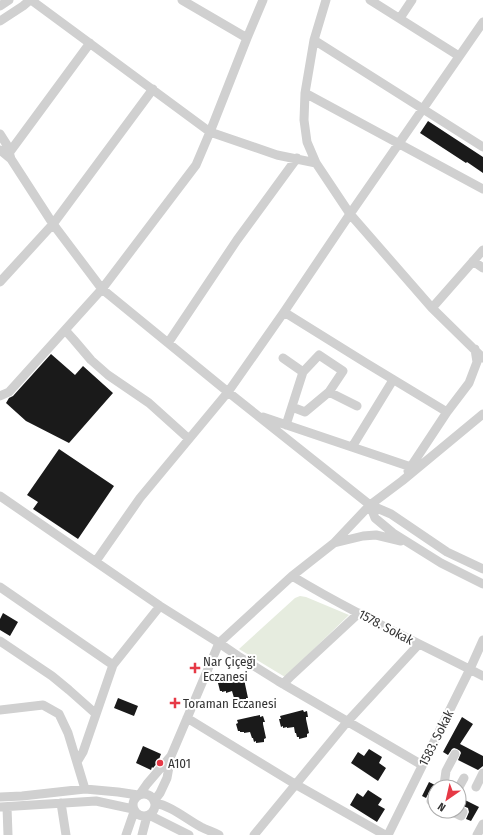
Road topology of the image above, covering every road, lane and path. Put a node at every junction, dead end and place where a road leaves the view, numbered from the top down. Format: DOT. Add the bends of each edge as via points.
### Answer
graph roads {
  1 [pos="9,0"];
  2 [pos="31,0"];
  3 [pos="182,0"];
  4 [pos="263,0"];
  5 [pos="326,0"];
  6 [pos="370,0"];
  7 [pos="412,0"];
  8 [pos="0,6"];
  9 [pos="400,18"];
  10 [pos="0,21"];
  11 [pos="483,22"];
  12 [pos="247,38"];
  13 [pos="314,40"];
  14 [pos="90,43"];
  15 [pos="459,56"];
  16 [pos="153,90"];
  17 [pos="305,92"];
  18 [pos="423,109"];
  19 [pos="210,132"];
  20 [pos="0,134"];
  21 [pos="399,143"];
  22 [pos="482,145"];
  23 [pos="0,150"];
  24 [pos="10,156"];
  25 [pos="297,158"];
  26 [pos="316,163"];
  27 [pos="483,189"];
  28 [pos="350,214"];
  29 [pos="53,224"];
  30 [pos="483,250"];
  31 [pos="473,261"];
  32 [pos="483,268"];
  33 [pos="0,282"];
  34 [pos="102,289"];
  35 [pos="432,308"];
  36 [pos="284,312"];
  37 [pos="65,330"];
  38 [pos="168,343"];
  39 [pos="475,349"];
  40 [pos="283,358"];
  41 [pos="483,358"];
  42 [pos="303,372"];
  43 [pos="393,380"];
  44 [pos="228,392"];
  45 [pos="329,392"];
  46 [pos="0,396"];
  47 [pos="357,406"];
  48 [pos="292,407"];
  49 [pos="447,412"];
  50 [pos="483,414"];
  51 [pos="257,415"];
  52 [pos="286,424"];
  53 [pos="189,439"];
  54 [pos="352,447"];
  55 [pos="411,467"];
  56 [pos="402,481"];
  57 [pos="0,496"];
  58 [pos="370,505"];
  59 [pos="408,542"];
  60 [pos="334,543"];
  61 [pos="96,561"];
  62 [pos="483,569"];
  63 [pos="292,576"];
  64 [pos="483,584"];
  65 [pos="0,587"];
  66 [pos="160,606"];
  67 [pos="359,613"];
  68 [pos="483,640"];
  69 [pos="0,641"];
  70 [pos="219,642"];
  71 [pos="419,644"];
  72 [pos="113,665"];
  73 [pos="470,669"];
  74 [pos="483,676"];
  75 [pos="283,684"];
  76 [pos="0,710"];
  77 [pos="96,714"];
  78 [pos="187,718"];
  79 [pos="347,722"];
  80 [pos="455,754"];
  81 [pos="170,756"];
  82 [pos="77,762"];
  83 [pos="422,765"];
  84 [pos="483,773"];
  85 [pos="445,779"];
  86 [pos="295,784"];
  87 [pos="476,787"];
  88 [pos="85,789"];
  89 [pos="0,797"];
  90 [pos="147,797"];
  91 [pos="61,803"];
  92 [pos="3,807"];
  93 [pos="140,814"];
  94 [pos="483,824"];
  95 [pos="8,835"];
  96 [pos="66,835"];
  97 [pos="126,835"];
  98 [pos="142,835"];
  99 [pos="189,835"];
  100 [pos="219,835"];
  101 [pos="254,835"];
  102 [pos="386,835"];
  103 [pos="477,835"];
  1 -- 8 [label="street"];
  2 -- 10 [label="street"];
  2 -- 14 [label="street"];
  3 -- 12 [label="street"];
  4 -- 12 [label="street"];
  5 -- 13 [label="street"];
  6 -- 9 [label="street"];
  7 -- 9 [label="street"];
  9 -- 15 [label="street"];
  11 -- 15 [label="street"];
  12 -- 19 [label="street"];
  13 -- 17 [label="street"];
  13 -- 18 [label="street"];
  14 -- 16 [label="street"];
  14 -- 24 [label="street"];
  15 -- 18 [label="street"];
  16 -- 19 [label="street"];
  16 -- 29 [label="street"];
  17 -- 21 [label="street"];
  17 -- 26 [label="street" via="304,120 307,142"];
  18 -- 21 [label="street"];
  18 -- 22 [label="street"];
  19 -- 25 [label="street" via="277,155"];
  19 -- 34 [label="street" via="196,165"];
  20 -- 24 [label="street"];
  21 -- 27 [label="street"];
  21 -- 28 [label="street"];
  23 -- 24 [label="street"];
  24 -- 29 [label="street"];
  25 -- 26 [label="street"];
  25 -- 38 [label="street" via="237,240"];
  26 -- 28 [label="street"];
  28 -- 35 [label="street"];
  28 -- 36 [label="street"];
  29 -- 33 [label="street"];
  29 -- 34 [label="street"];
  30 -- 31 [label="street"];
  31 -- 32 [label="street"];
  31 -- 35 [label="street"];
  34 -- 37 [label="street"];
  34 -- 38 [label="street"];
  35 -- 39 [label="street"];
  36 -- 43 [label="street"];
  36 -- 44 [label="street"];
  37 -- 46 [label="street" via="9,392"];
  37 -- 53 [label="street" via="90,360 149,403"];
  38 -- 44 [label="street"];
  39 -- 41 [label="street"];
  39 -- 49 [label="street" via="477,362 469,383"];
  40 -- 42 [label="street"];
  42 -- 45 [label="street" via="319,355 343,371"];
  42 -- 48 [label="street"];
  43 -- 49 [label="street"];
  43 -- 54 [label="street"];
  44 -- 51 [label="street"];
  44 -- 53 [label="street"];
  45 -- 47 [label="street"];
  45 -- 48 [label="street" via="305,412"];
  48 -- 52 [label="street"];
  49 -- 55 [label="street"];
  50 -- 56 [label="street"];
  51 -- 52 [label="street"];
  51 -- 58 [label="street"];
  52 -- 54 [label="street"];
  53 -- 61 [label="street" via="140,498"];
  54 -- 55 [label="street"];
  55 -- 56 [label="street"];
  56 -- 58 [label="street"];
  57 -- 61 [label="street"];
  58 -- 59 [label="street" via="375,518"];
  58 -- 60 [label="street"];
  58 -- 62 [label="street" via="391,514 447,552"];
  59 -- 60 [label="street" via="376,535"];
  59 -- 64 [label="street" via="441,563"];
  60 -- 63 [label="street"];
  61 -- 66 [label="street"];
  63 -- 67 [label="street, 1578. Sokak"];
  63 -- 70 [label="street"];
  65 -- 72 [label="street"];
  66 -- 70 [label="street"];
  66 -- 72 [label="street"];
  67 -- 71 [label="street, 1578. Sokak"];
  67 -- 75 [label="street"];
  68 -- 73 [label="street, 1583. Sokak"];
  69 -- 77 [label="street" via="52,676"];
  70 -- 75 [label="street"];
  70 -- 78 [label="street"];
  71 -- 73 [label="street, 1578. Sokak"];
  71 -- 79 [label="street"];
  72 -- 77 [label="street"];
  73 -- 74 [label="street, 1578. Sokak"];
  73 -- 83 [label="street, 1583. Sokak"];
  75 -- 79 [label="street"];
  76 -- 82 [label="street" via="43,705 59,714"];
  77 -- 82 [label="street"];
  78 -- 81 [label="street"];
  78 -- 86 [label="street"];
  79 -- 83 [label="street"];
  79 -- 86 [label="street"];
  80 -- 85 [label="street"];
  81 -- 90 [label="street" via="147,784"];
  81 -- 90 [label="street" via="167,778 160,793"];
  82 -- 88 [label="street"];
  83 -- 102 [label="street, 1583. Sokak"];
  84 -- 87 [label="street"];
  86 -- 101 [label="street"];
  86 -- 102 [label="street"];
  88 -- 89 [label="street"];
  88 -- 90 [label="street"];
  90 -- 93 [label="street" via="153,812"];
  90 -- 93 [label="street" via="133,801"];
  90 -- 100 [label="street"];
  91 -- 92 [label="street"];
  91 -- 93 [label="street" via="96,801"];
  91 -- 96 [label="street"];
  92 -- 95 [label="street"];
  93 -- 97 [label="street"];
  93 -- 98 [label="street"];
  93 -- 99 [label="street"];
  94 -- 103 [label="street"];
}
